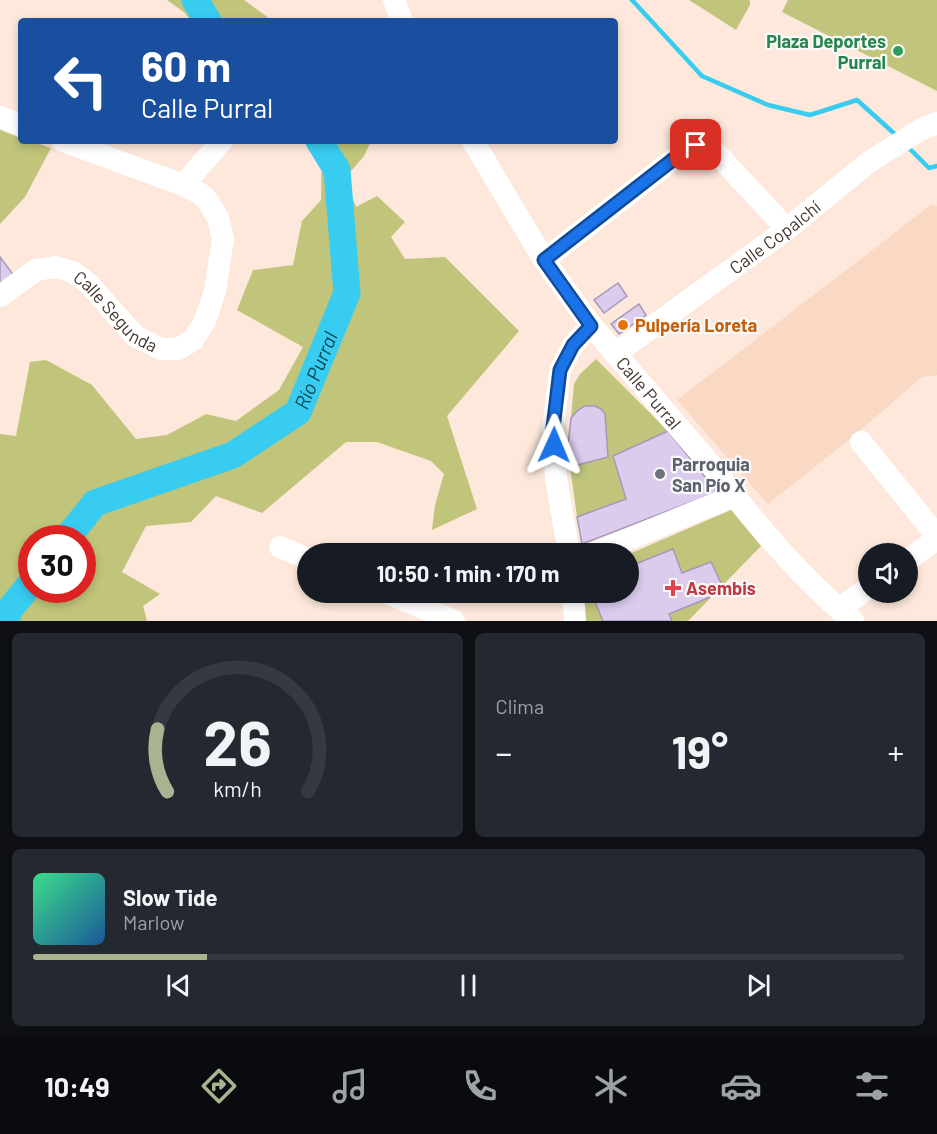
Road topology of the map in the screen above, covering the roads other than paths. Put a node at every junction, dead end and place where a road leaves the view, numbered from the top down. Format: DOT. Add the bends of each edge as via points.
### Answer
graph roads {
  1 [pos="394,0"];
  2 [pos="401,18"];
  3 [pos="0,117"];
  4 [pos="18,124"];
  5 [pos="929,126"];
  6 [pos="73,144"];
  7 [pos="219,144"];
  8 [pos="479,144"];
  9 [pos="183,184"];
  10 [pos="787,229"];
  11 [pos="544,260"];
  12 [pos="0,296"];
  13 [pos="591,326"];
  14 [pos="615,354"];
  15 [pos="861,442"];
  16 [pos="734,496"];
  17 [pos="937,538"];
  18 [pos="567,543"];
  19 [pos="619,543"];
  20 [pos="280,547"];
  21 [pos="918,552"];
  22 [pos="297,554"];
  23 [pos="858,600"];
  24 [pos="408,603"];
  25 [pos="574,603"];
  26 [pos="846,615"];
  27 [pos="442,619"];
  28 [pos="575,621"];
  1 -- 2 [label="street"];
  3 -- 4 [label="street"];
  5 -- 10 [label="street, Calle Copalchí" via="869,162"];
  6 -- 9 [label="street, Calle Segunda"];
  7 -- 9 [label="street"];
  8 -- 11 [label="street, Calle Purral"];
  9 -- 12 [label="street, Calle Segunda" via="207,200 218,218 223,239 215,291 205,321 193,340 178,349 161,349 135,336 89,284 73,272 56,267 36,270"];
  10 -- 11 [label="street" via="717,154 696,145"];
  10 -- 14 [label="street, Calle Copalchí"];
  11 -- 13 [label="street, Calle Purral"];
  13 -- 14 [label="street, Calle Purral"];
  13 -- 18 [label="street" via="573,345 560,370 553,428 556,478"];
  14 -- 16 [label="street, Calle Purral"];
  15 -- 17 [label="street"];
  16 -- 19 [label="street"];
  16 -- 26 [label="street, Calle Purral" via="798,570"];
  17 -- 21 [label="street"];
  20 -- 22 [label="street"];
  23 -- 26 [label="street"];
  24 -- 27 [label="street"];
  25 -- 28 [label="street"];
}
